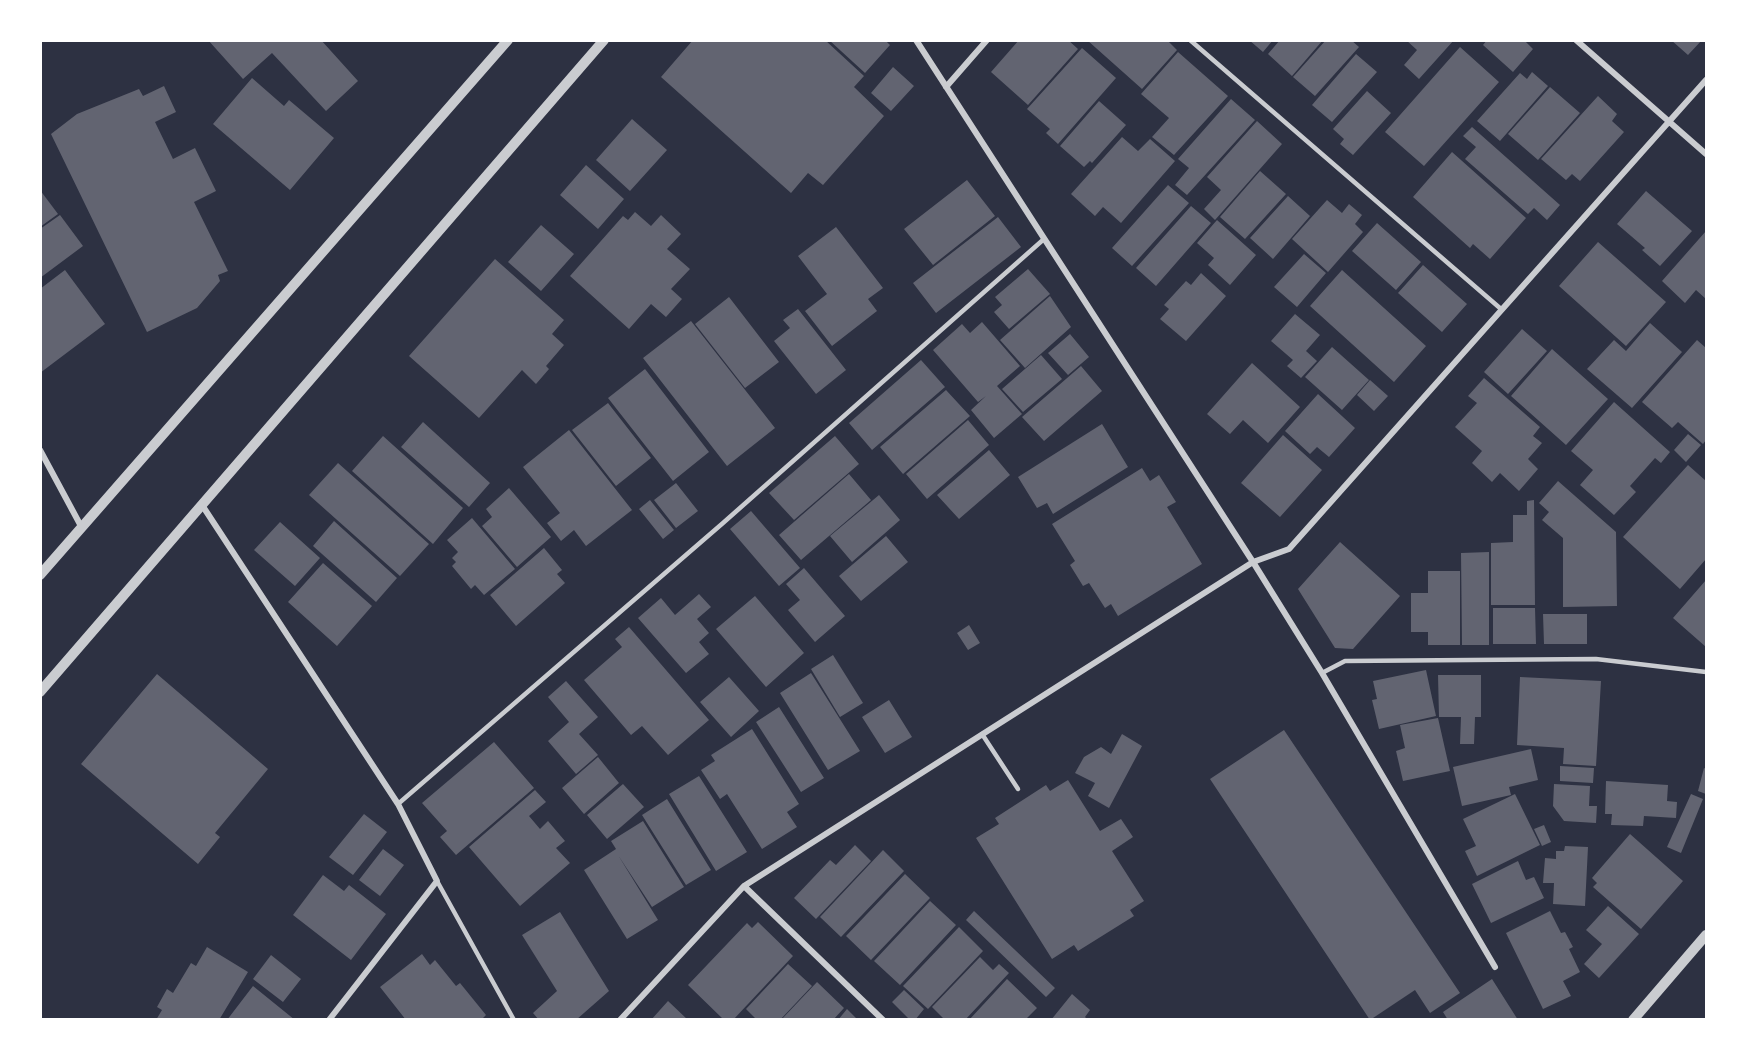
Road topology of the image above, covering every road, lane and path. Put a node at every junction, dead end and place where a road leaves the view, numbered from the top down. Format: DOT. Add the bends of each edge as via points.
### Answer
graph roads {
  1 [pos="508,40"];
  2 [pos="604,40"];
  3 [pos="916,40"];
  4 [pos="987,40"];
  5 [pos="1190,40"];
  6 [pos="1576,40"];
  7 [pos="1707,80"];
  8 [pos="946,87"];
  9 [pos="1670,122"];
  10 [pos="1707,154"];
  11 [pos="1044,239"];
  12 [pos="1501,309"];
  13 [pos="40,450"];
  14 [pos="202,505"];
  15 [pos="82,528"];
  16 [pos="1253,562"];
  17 [pos="40,575"];
  18 [pos="1707,672"];
  19 [pos="1322,673"];
  20 [pos="40,692"];
  21 [pos="982,734"];
  22 [pos="1018,789"];
  23 [pos="398,804"];
  24 [pos="437,881"];
  25 [pos="744,886"];
  26 [pos="1707,935"];
  27 [pos="1495,967"];
  28 [pos="329,1020"];
  29 [pos="514,1020"];
  30 [pos="620,1020"];
  31 [pos="883,1020"];
  32 [pos="1633,1020"];
  1 -- 15 [label="street"];
  2 -- 14 [label="street"];
  3 -- 8 [label="street"];
  4 -- 8 [label="street"];
  5 -- 12 [label="lane"];
  6 -- 9 [label="street"];
  7 -- 9 [label="street"];
  8 -- 11 [label="street"];
  9 -- 10 [label="street"];
  9 -- 12 [label="street"];
  11 -- 16 [label="street"];
  11 -- 23 [label="lane"];
  12 -- 16 [label="street" via="1289,549"];
  13 -- 15 [label="street"];
  14 -- 20 [label="street"];
  14 -- 23 [label="street"];
  15 -- 17 [label="street"];
  16 -- 19 [label="street"];
  16 -- 21 [label="street"];
  18 -- 19 [label="lane" via="1584,659 1345,661"];
  19 -- 27 [label="street"];
  21 -- 22 [label="lane"];
  21 -- 25 [label="street"];
  23 -- 24 [label="street"];
  24 -- 28 [label="street"];
  24 -- 29 [label="lane"];
  25 -- 30 [label="street"];
  25 -- 31 [label="street"];
  26 -- 32 [label="street"];
}
